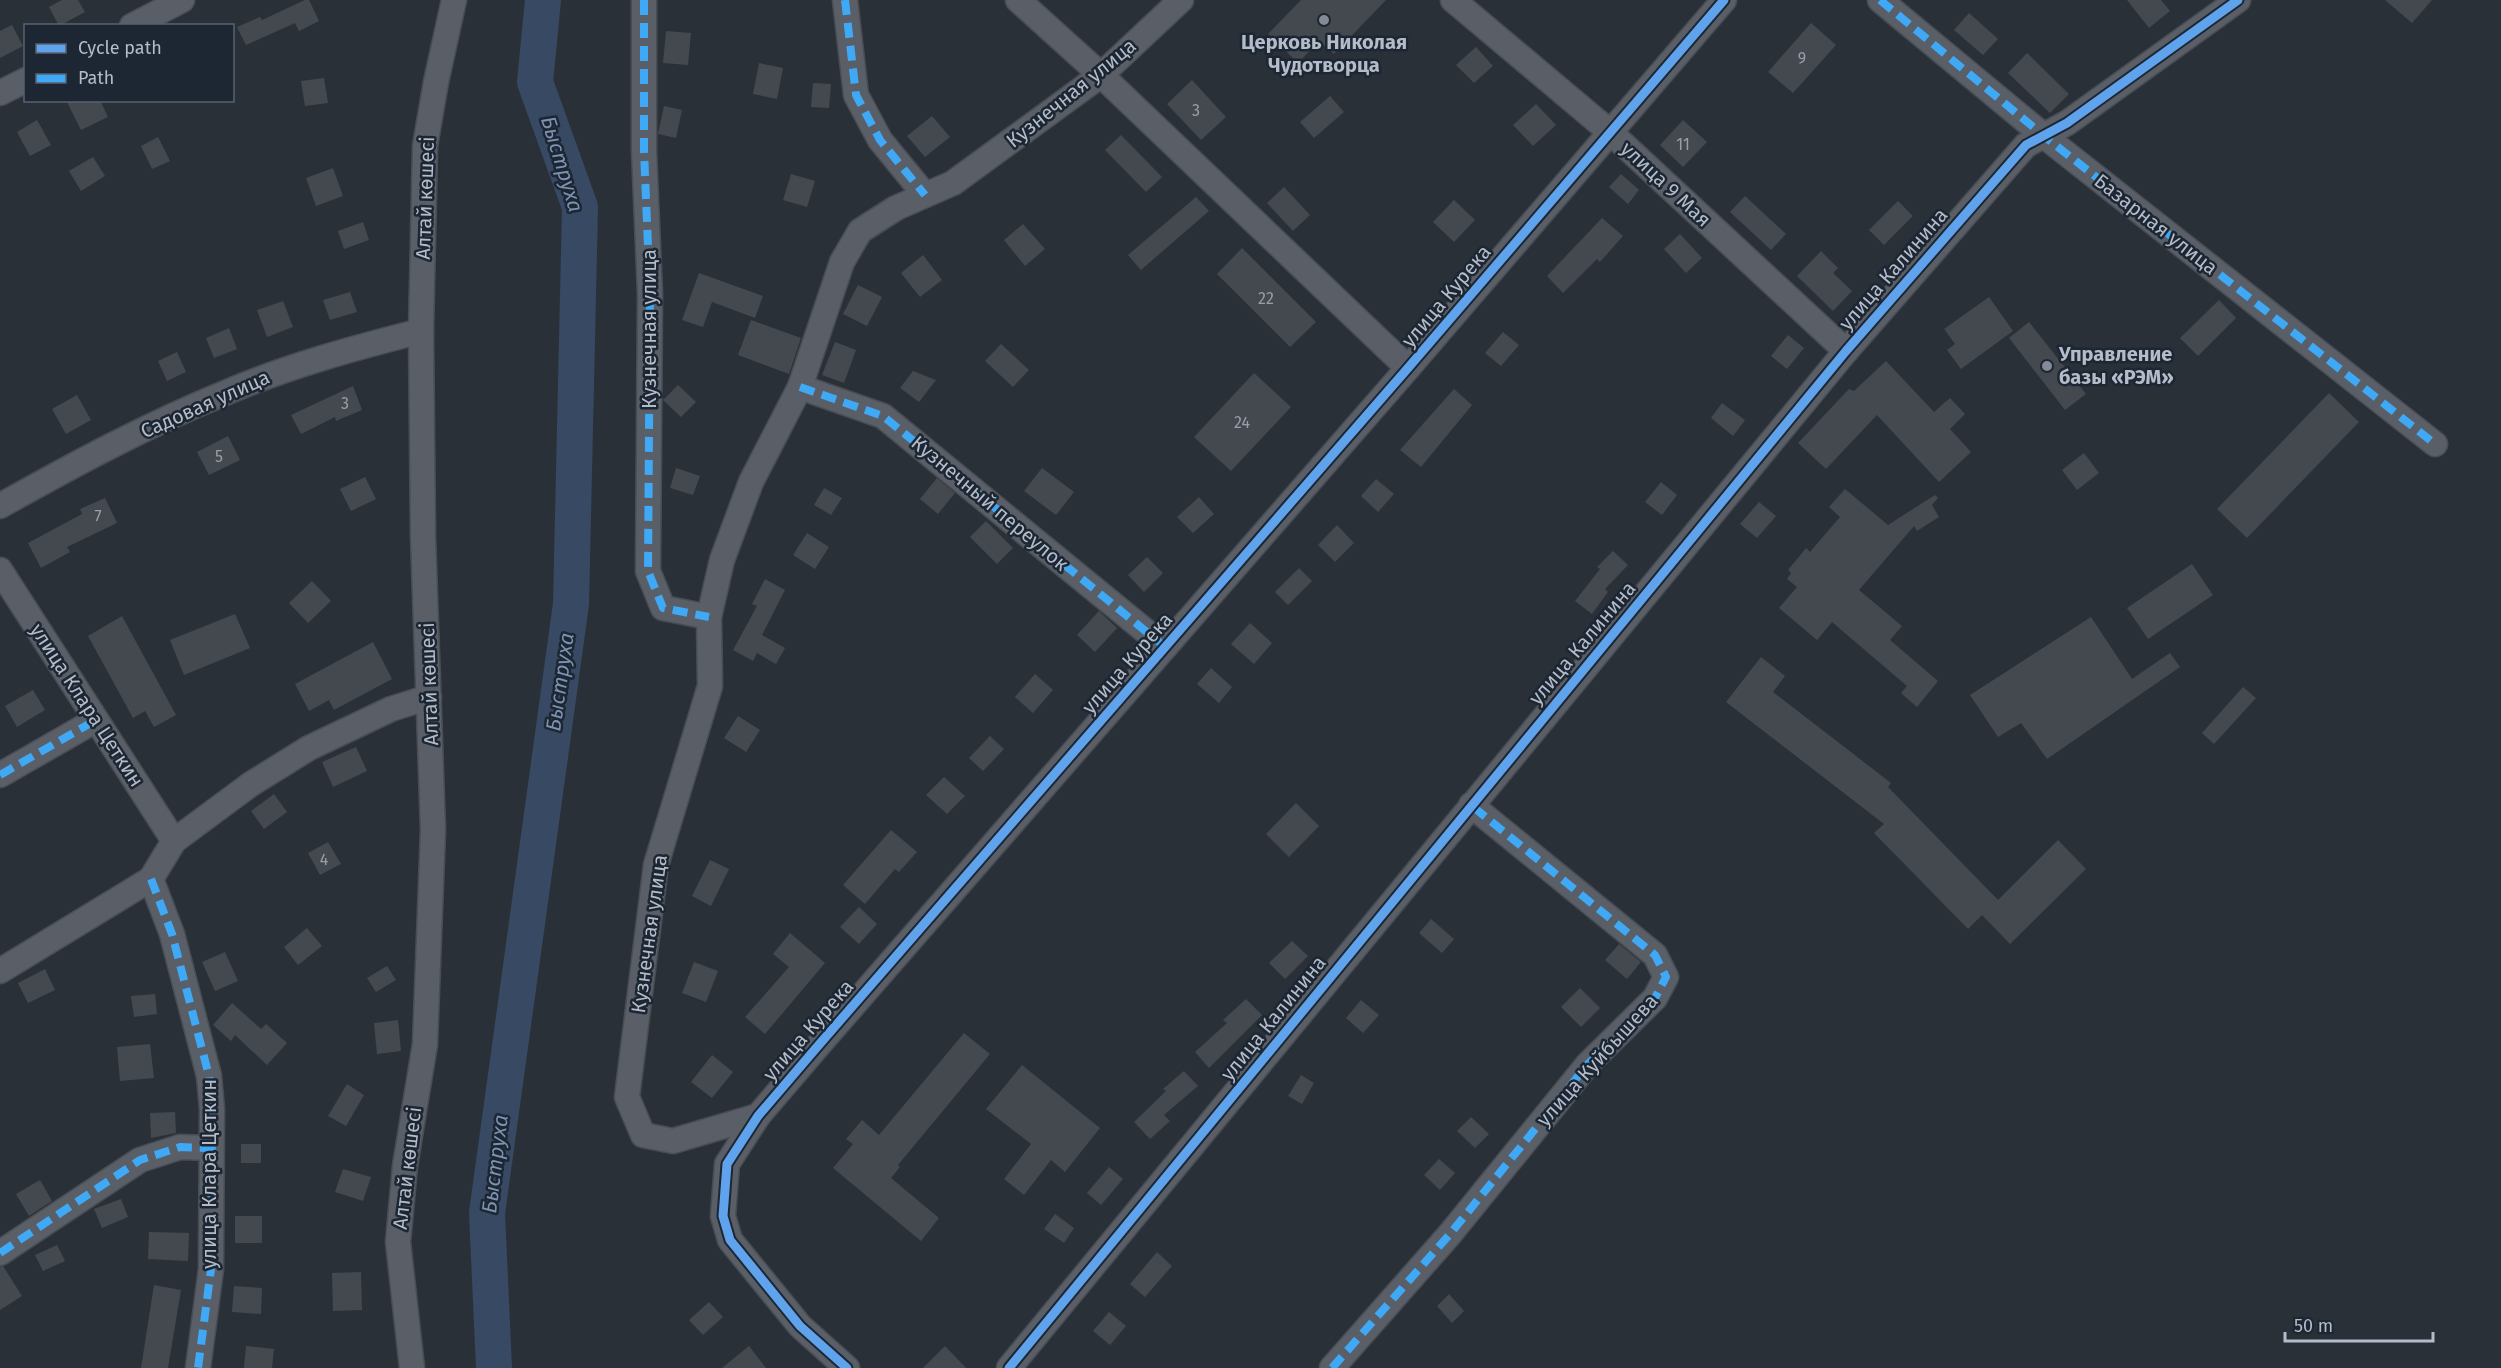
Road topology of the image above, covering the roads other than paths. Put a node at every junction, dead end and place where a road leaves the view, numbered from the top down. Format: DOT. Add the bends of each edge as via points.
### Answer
graph roads {
  1 [pos="182,0"];
  2 [pos="454,0"];
  3 [pos="644,0"];
  4 [pos="845,0"];
  5 [pos="1018,0"];
  6 [pos="1181,0"];
  7 [pos="1453,0"];
  8 [pos="1724,0"];
  9 [pos="1880,0"];
  10 [pos="2238,0"];
  11 [pos="136,24"];
  12 [pos="1101,75"];
  13 [pos="24,81"];
  14 [pos="0,93"];
  15 [pos="1610,132"];
  16 [pos="2044,136"];
  17 [pos="925,195"];
  18 [pos="421,331"];
  19 [pos="1846,351"];
  20 [pos="1408,368"];
  21 [pos="800,387"];
  22 [pos="2435,444"];
  23 [pos="0,506"];
  24 [pos="0,570"];
  25 [pos="709,617"];
  26 [pos="1165,647"];
  27 [pos="429,697"];
  28 [pos="96,720"];
  29 [pos="0,775"];
  30 [pos="1471,805"];
  31 [pos="174,841"];
  32 [pos="151,879"];
  33 [pos="0,971"];
  34 [pos="758,1116"];
  35 [pos="210,1148"];
  36 [pos="0,1253"];
  37 [pos="198,1368"];
  38 [pos="412,1368"];
  39 [pos="847,1368"];
  40 [pos="1009,1368"];
  41 [pos="1332,1368"];
  1 -- 11 [label="street"];
  2 -- 18 [label="street, Алтай көшесі" via="425,146"];
  3 -- 25 [label="street, Кузнечная улица" via="644,151 650,294 648,571 663,608"];
  4 -- 17 [label="street" via="856,95 880,140"];
  5 -- 12 [label="street"];
  6 -- 12 [label="street, Кузнечная улица"];
  7 -- 15 [label="street, улица 9 Мая"];
  8 -- 15 [label="street, улица Курека"];
  9 -- 16 [label="street, Базарная улица"];
  10 -- 16 [label="street, улица Калинина"];
  12 -- 17 [label="street, Кузнечная улица" via="953,183"];
  12 -- 20 [label="street"];
  13 -- 14 [label="street"];
  15 -- 19 [label="street, улица 9 Мая"];
  15 -- 20 [label="street, улица Курека"];
  16 -- 19 [label="street, улица Калинина" via="2026,145"];
  16 -- 22 [label="street, Базарная улица"];
  17 -- 21 [label="street, Кузнечная улица" via="860,231 828,295"];
  18 -- 23 [label="street, Садовая улица" via="341,352 223,393"];
  18 -- 27 [label="street, Алтай көшесі"];
  19 -- 30 [label="street, улица Калинина"];
  20 -- 26 [label="street, улица Курека"];
  21 -- 25 [label="street, Кузнечная улица" via="751,482 722,560"];
  21 -- 26 [label="street, Кузнечный переулок" via="883,416"];
  24 -- 28 [label="street, улица Клара Цеткин"];
  25 -- 34 [label="street, Кузнечная улица" via="710,686 656,865 627,1097 643,1135 674,1141"];
  26 -- 34 [label="street, улица Курека"];
  27 -- 31 [label="street" via="309,748 251,784"];
  27 -- 38 [label="street, Алтай көшесі" via="434,830 425,1044 405,1166 398,1242"];
  28 -- 29 [label="street"];
  28 -- 31 [label="street, улица Клара Цеткин"];
  30 -- 40 [label="street, улица Калинина"];
  30 -- 41 [label="street, улица Куйбышева" via="1655,955 1666,977 1655,998 1588,1064 1450,1233"];
  31 -- 32 [label="street"];
  32 -- 33 [label="street"];
  32 -- 35 [label="street, улица Клара Цеткин" via="172,934 207,1066 212,1109"];
  34 -- 39 [label="street, улица Курека" via="727,1164 723,1216 730,1239 800,1326"];
  35 -- 36 [label="street" via="180,1147 140,1160"];
  35 -- 37 [label="street, улица Клара Цеткин" via="211,1269"];
}
